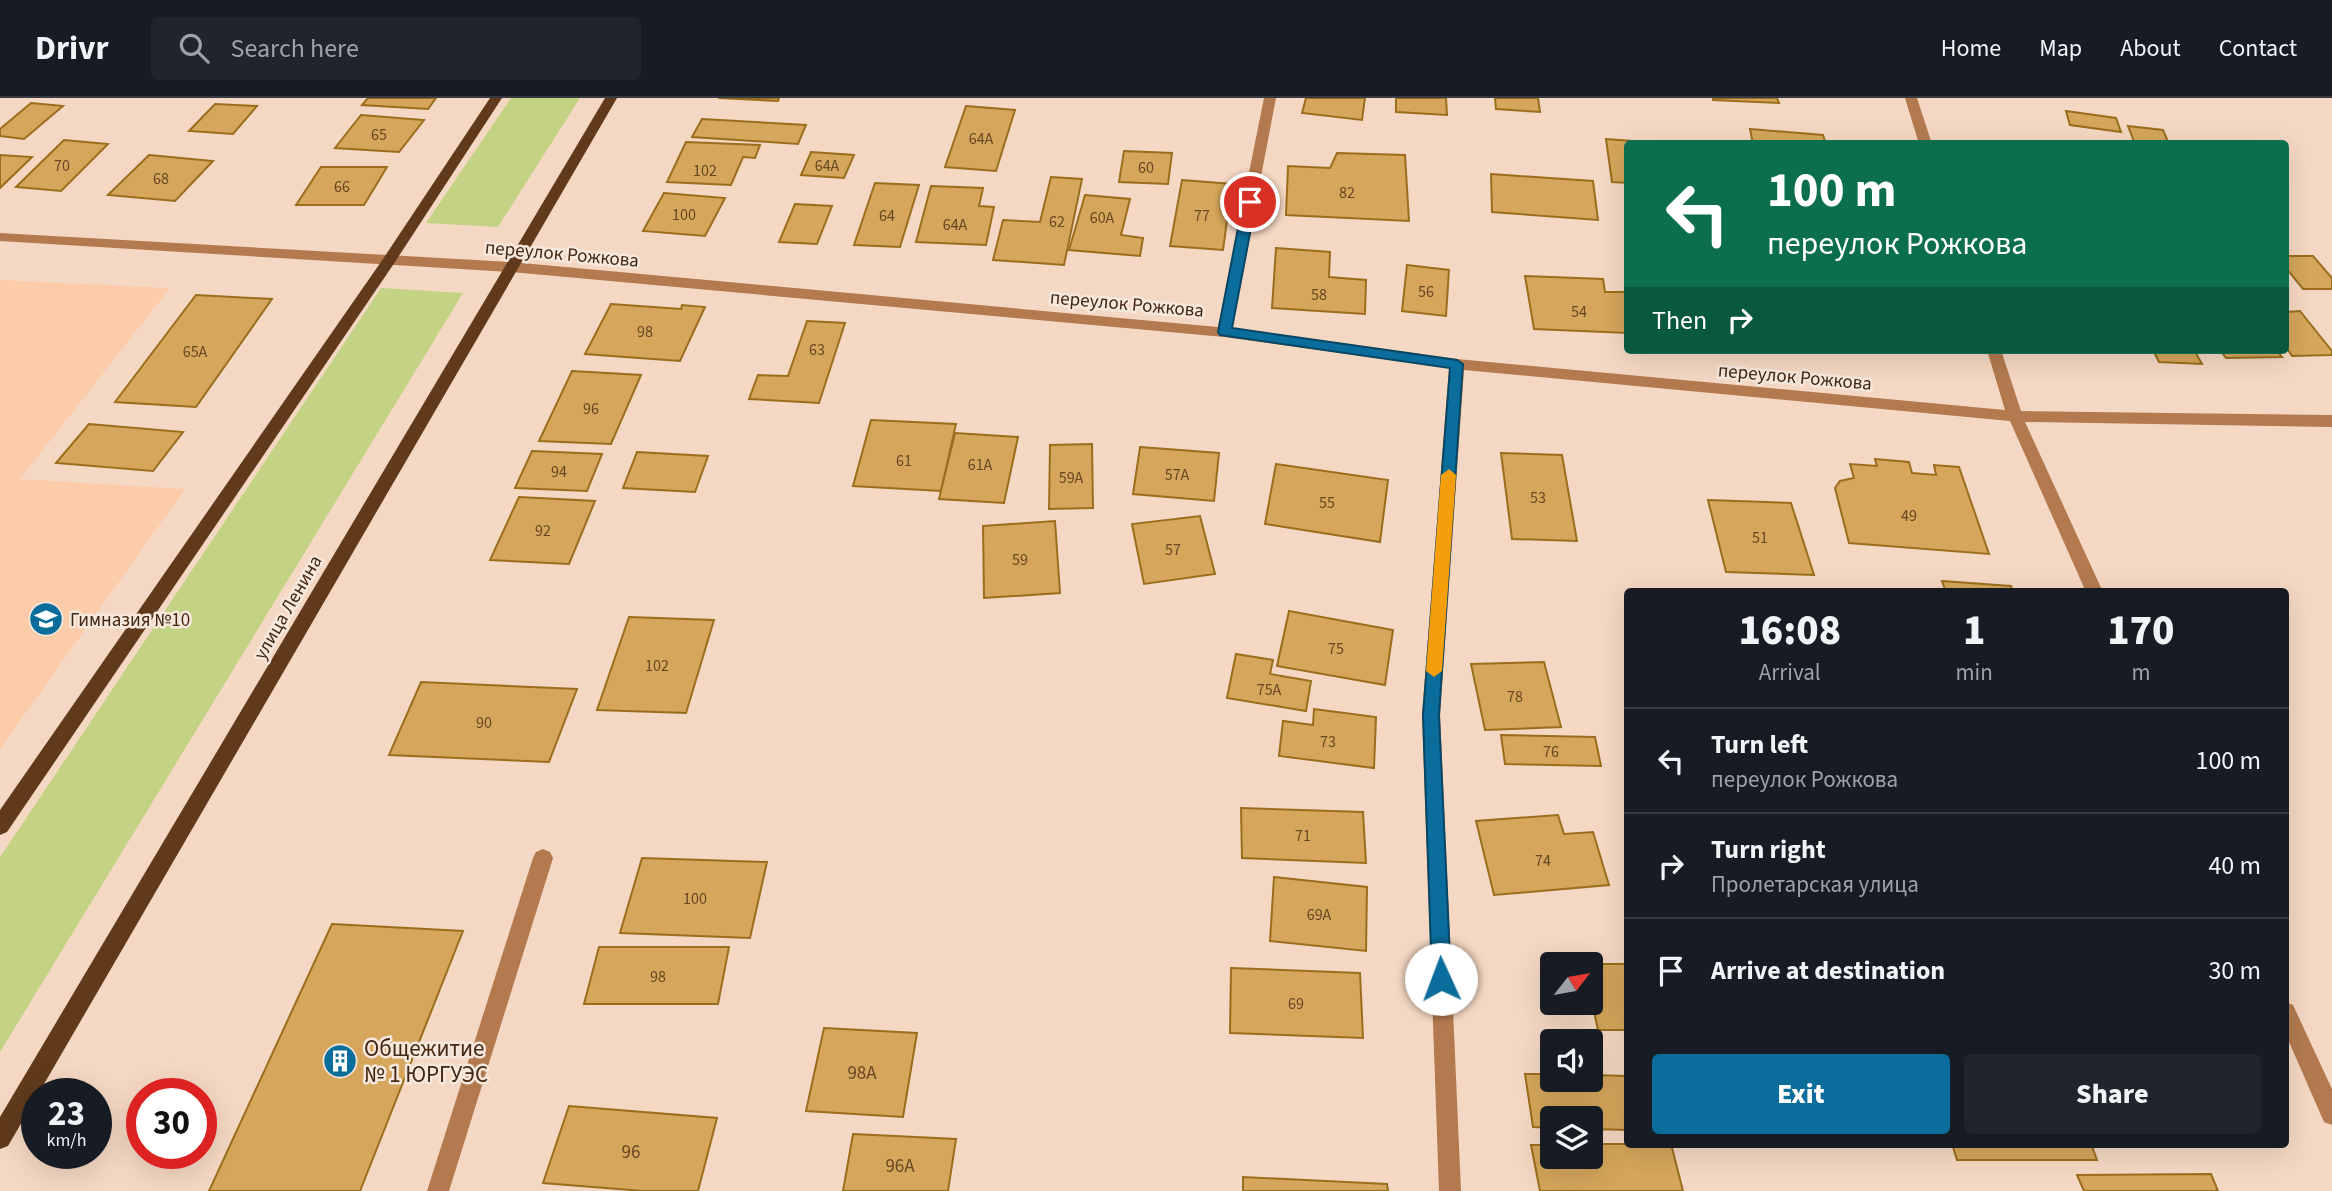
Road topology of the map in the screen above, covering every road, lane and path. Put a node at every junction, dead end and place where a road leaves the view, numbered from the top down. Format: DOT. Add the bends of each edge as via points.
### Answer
graph roads {
  1 [pos="496,98"];
  2 [pos="611,98"];
  3 [pos="1270,98"];
  4 [pos="1911,98"];
  5 [pos="1925,140"];
  6 [pos="0,237"];
  7 [pos="388,262"];
  8 [pos="511,267"];
  9 [pos="1224,332"];
  10 [pos="1995,354"];
  11 [pos="1457,364"];
  12 [pos="2015,416"];
  13 [pos="2332,421"];
  14 [pos="2093,588"];
  15 [pos="0,827"];
  16 [pos="543,858"];
  17 [pos="2289,1019"];
  18 [pos="2332,1114"];
  19 [pos="0,1138"];
  20 [pos="439,1191"];
  21 [pos="1450,1191"];
  1 -- 7 [label="main road"];
  2 -- 8 [label="main road, улица Ленина"];
  3 -- 9 [label="street"];
  4 -- 5 [label="street"];
  6 -- 7 [label="street, переулок Рожкова"];
  7 -- 8 [label="street, переулок Рожкова"];
  7 -- 15 [label="main road"];
  8 -- 9 [label="street, переулок Рожкова"];
  8 -- 19 [label="main road, улица Ленина"];
  9 -- 11 [label="street, переулок Рожкова"];
  10 -- 12 [label="street"];
  11 -- 12 [label="street, переулок Рожкова"];
  11 -- 21 [label="street" via="1431,715"];
  12 -- 13 [label="street, переулок Рожкова"];
  12 -- 14 [label="street"];
  16 -- 20 [label="street"];
  17 -- 18 [label="street"];
}
